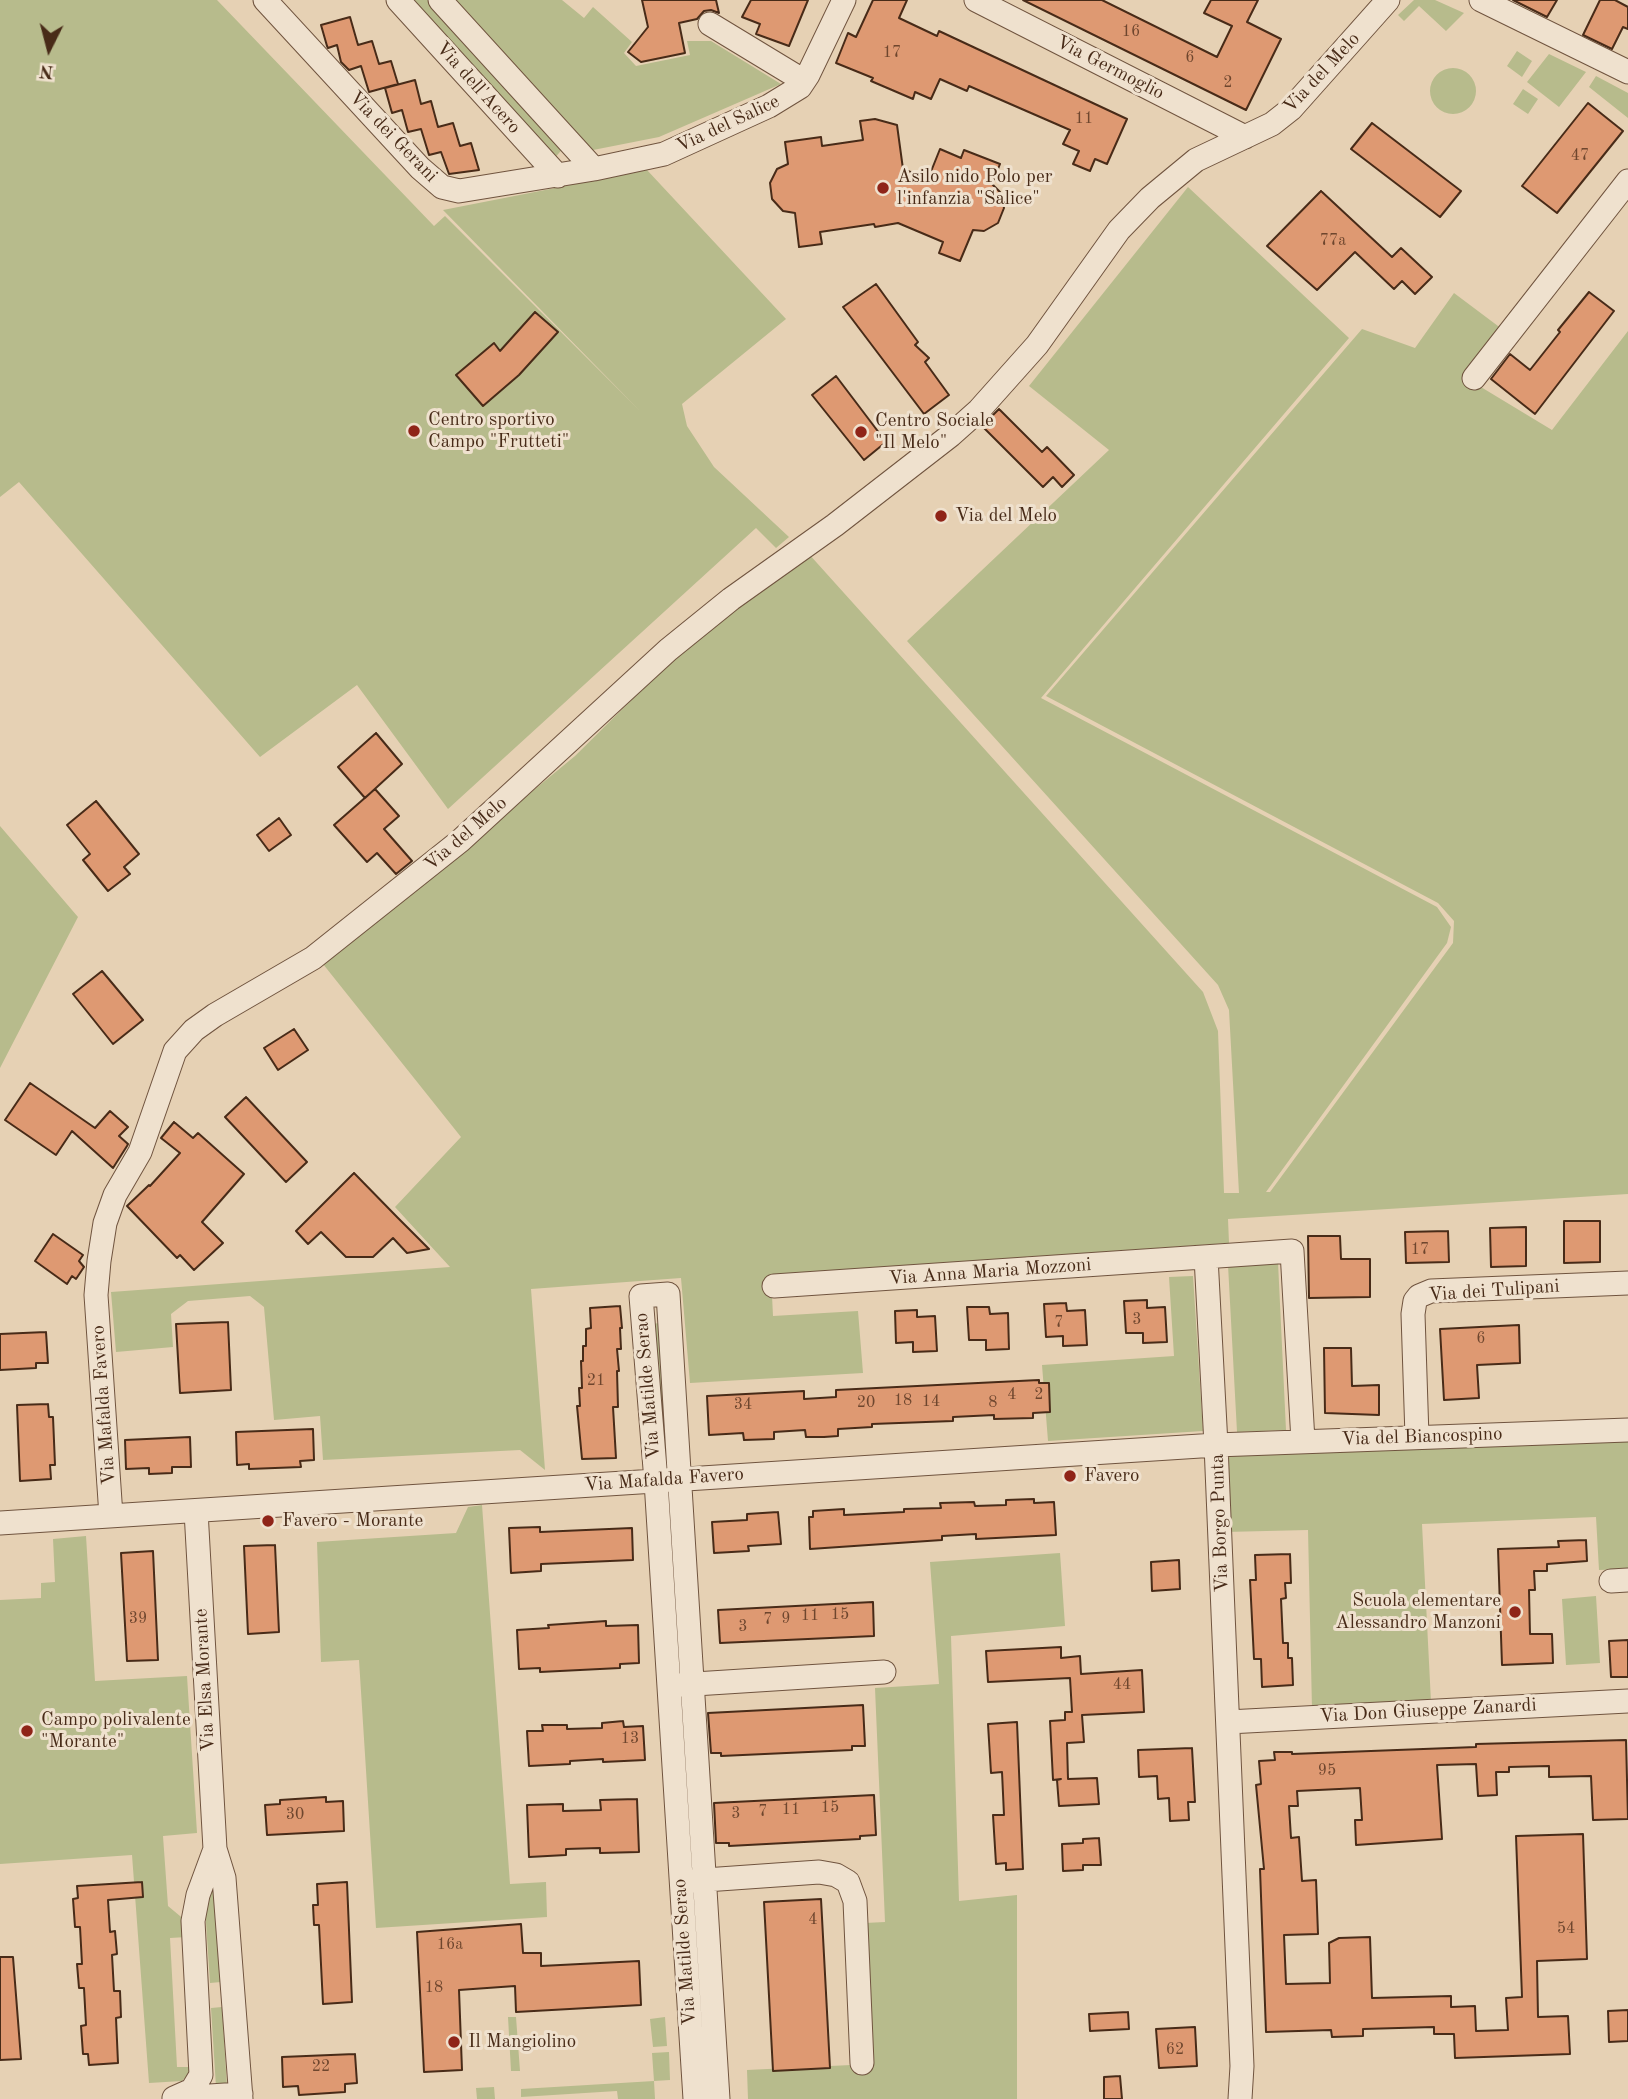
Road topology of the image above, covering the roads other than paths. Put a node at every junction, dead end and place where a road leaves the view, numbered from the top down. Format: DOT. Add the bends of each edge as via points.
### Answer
graph roads {
  1 [pos="265,0"];
  2 [pos="398,0"];
  3 [pos="440,0"];
  4 [pos="844,0"];
  5 [pos="976,0"];
  6 [pos="1388,0"];
  7 [pos="1480,0"];
  8 [pos="709,24"];
  9 [pos="1626,68"];
  10 [pos="804,81"];
  11 [pos="1245,137"];
  12 [pos="594,169"];
  13 [pos="558,176"];
  14 [pos="1628,181"];
  15 [pos="1474,378"];
  16 [pos="1206,1257"];
  17 [pos="1628,1283"];
  18 [pos="774,1286"];
  19 [pos="96,1294"];
  20 [pos="1628,1430"];
  21 [pos="1417,1437"];
  22 [pos="1303,1441"];
  23 [pos="1216,1444"];
  24 [pos="681,1479"];
  25 [pos="656,1481"];
  26 [pos="196,1511"];
  27 [pos="111,1516"];
  28 [pos="0,1522"];
  29 [pos="884,1672"];
  30 [pos="693,1684"];
  31 [pos="668,1686"];
  32 [pos="1628,1701"];
  33 [pos="1228,1722"];
  34 [pos="215,1849"];
  35 [pos="705,1880"];
  36 [pos="681,1882"];
  37 [pos="862,2063"];
  38 [pos="1242,2066"];
  39 [pos="241,2096"];
  40 [pos="174,2098"];
  41 [pos="165,2099"];
  42 [pos="695,2099"];
  43 [pos="718,2099"];
  44 [pos="1240,2099"];
  45 [pos="1250,2099"];
  1 -- 13 [label="street, Via dei Gerani" via="435,182 467,191"];
  2 -- 13 [label="street, Via dell'Acero"];
  3 -- 12 [label="street, Via dell'Acero"];
  4 -- 10 [label="street, Via del Salice"];
  5 -- 11 [label="street, Via Germoglio"];
  6 -- 11 [label="street, Via del Melo" via="1291,109"];
  7 -- 9 [label="street"];
  8 -- 10 [label="street"];
  10 -- 12 [label="street, Via del Salice" via="778,102 664,154"];
  11 -- 19 [label="street, Via del Melo" via="1196,160 1150,198 1119,230 1037,345 951,435 731,598 460,841 324,950 194,1030 175,1051 140,1152 115,1195 105,1223"];
  12 -- 13 [label="street, Via del Salice"];
  14 -- 15 [label="street"];
  16 -- 18 [label="street, Via Anna Maria Mozzoni"];
  16 -- 22 [label="street" via="1292,1251"];
  16 -- 23 [label="street, Via Borgo Punta"];
  17 -- 21 [label="street, Via dei Tulipani" via="1419,1296 1413,1314"];
  19 -- 27 [label="street, Via Mafalda Favero"];
  20 -- 21 [label="street, Via del Biancospino"];
  21 -- 22 [label="street, Via del Biancospino"];
  22 -- 23 [label="street, Via del Biancospino"];
  23 -- 24 [label="street, Via Mafalda Favero"];
  23 -- 33 [label="street, Via Borgo Punta"];
  24 -- 25 [label="street, Via Mafalda Favero"];
  24 -- 25 [label="street, Via Matilde Serao" via="668,1294 641,1296"];
  24 -- 30 [label="street, Via Matilde Serao"];
  25 -- 26 [label="street, Via Mafalda Favero"];
  25 -- 31 [label="street, Via Matilde Serao"];
  26 -- 27 [label="street, Via Mafalda Favero"];
  26 -- 34 [label="street, Via Elsa Morante"];
  27 -- 28 [label="street, Via Mafalda Favero"];
  29 -- 30 [label="street"];
  30 -- 31 [label="street"];
  30 -- 35 [label="street, Via Matilde Serao"];
  31 -- 36 [label="street, Via Matilde Serao"];
  32 -- 33 [label="street, Via Don Giuseppe Zanardi"];
  33 -- 38 [label="street, Via Borgo Punta"];
  34 -- 39 [label="street, Via Elsa Morante" via="225,1878"];
  34 -- 40 [label="street, Via Elsa Morante" via="193,1921 201,2075 192,2090"];
  35 -- 36 [label="street"];
  35 -- 37 [label="street" via="819,1872 848,1882 855,1902"];
  35 -- 43 [label="street, Via Matilde Serao"];
  36 -- 42 [label="street, Via Matilde Serao"];
  38 -- 44 [label="street, Via Borgo Punta"];
  38 -- 45 [label="street, Via Borgo Punta"];
  39 -- 40 [label="street, Via Elsa Morante"];
  40 -- 41 [label="street, Via Elsa Morante"];
}
